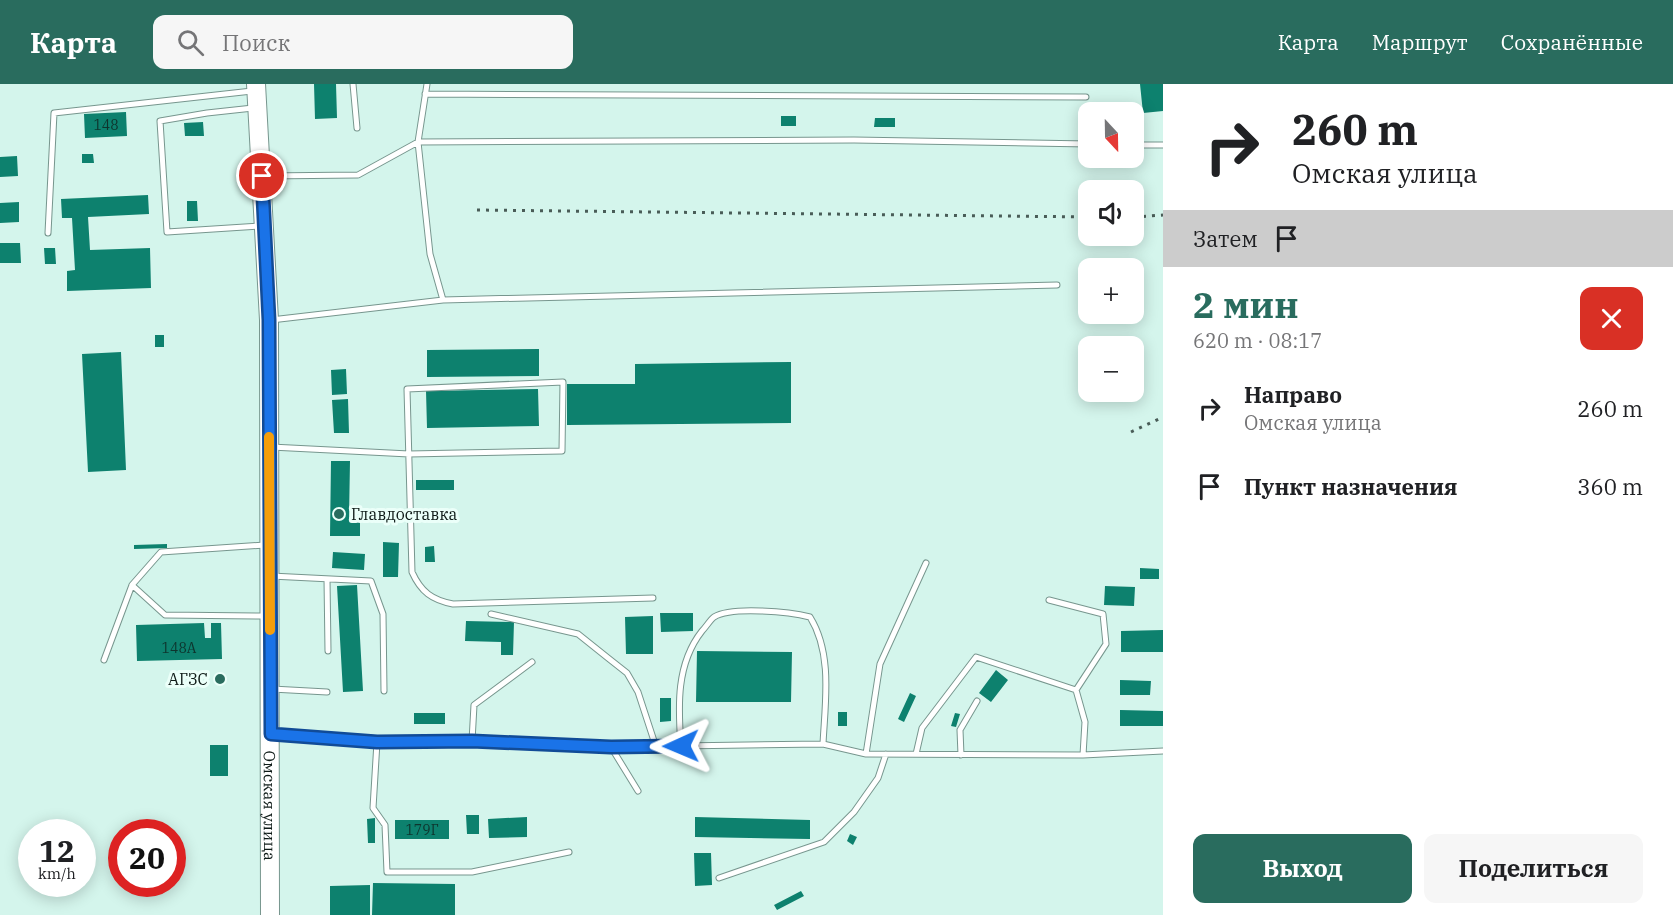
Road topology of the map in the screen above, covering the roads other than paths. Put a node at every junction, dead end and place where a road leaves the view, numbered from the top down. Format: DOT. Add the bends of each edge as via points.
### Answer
graph roads {
  1 [pos="353,84"];
  2 [pos="427,84"];
  3 [pos="425,93"];
  4 [pos="257,94"];
  5 [pos="1086,97"];
  6 [pos="357,128"];
  7 [pos="418,142"];
  8 [pos="1078,144"];
  9 [pos="1144,145"];
  10 [pos="1163,146"];
  11 [pos="262,176"];
  12 [pos="264,225"];
  13 [pos="48,233"];
  14 [pos="1057,285"];
  15 [pos="443,300"];
  16 [pos="269,320"];
  17 [pos="270,447"];
  18 [pos="409,454"];
  19 [pos="270,544"];
  20 [pos="926,563"];
  21 [pos="270,576"];
  22 [pos="327,579"];
  23 [pos="132,585"];
  24 [pos="653,598"];
  25 [pos="1049,600"];
  26 [pos="491,614"];
  27 [pos="270,616"];
  28 [pos="328,651"];
  29 [pos="104,660"];
  30 [pos="532,662"];
  31 [pos="271,689"];
  32 [pos="1076,690"];
  33 [pos="384,691"];
  34 [pos="327,692"];
  35 [pos="977,701"];
  36 [pos="271,734"];
  37 [pos="472,741"];
  38 [pos="377,742"];
  39 [pos="823,744"];
  40 [pos="681,746"];
  41 [pos="611,747"];
  42 [pos="656,747"];
  43 [pos="1163,751"];
  44 [pos="866,754"];
  45 [pos="886,754"];
  46 [pos="916,754"];
  47 [pos="961,755"];
  48 [pos="1083,755"];
  49 [pos="638,791"];
  50 [pos="569,852"];
  51 [pos="719,878"];
  52 [pos="270,915"];
  1 -- 6 [label="lane"];
  2 -- 3 [label="lane"];
  3 -- 5 [label="lane"];
  3 -- 7 [label="lane"];
  4 -- 11 [label="main road, Омская улица"];
  4 -- 12 [label="lane" via="207,112 160,121 167,232"];
  4 -- 13 [label="lane" via="54,113"];
  7 -- 8 [label="lane" via="854,140"];
  7 -- 11 [label="lane" via="358,175"];
  7 -- 15 [label="lane" via="429,254"];
  9 -- 10 [label="lane"];
  11 -- 12 [label="main road, Омская улица"];
  12 -- 16 [label="main road, Омская улица"];
  14 -- 15 [label="lane"];
  15 -- 16 [label="lane"];
  16 -- 17 [label="main road, Омская улица"];
  17 -- 18 [label="lane"];
  17 -- 19 [label="main road, Омская улица"];
  18 -- 18 [label="lane" via="562,451 563,382 406,389"];
  18 -- 24 [label="lane" via="412,572 418,587 429,596 462,604"];
  19 -- 21 [label="main road, Омская улица"];
  19 -- 23 [label="lane" via="161,552"];
  20 -- 44 [label="lane" via="880,664"];
  21 -- 22 [label="lane"];
  21 -- 27 [label="main road, Омская улица"];
  22 -- 28 [label="lane"];
  22 -- 33 [label="lane" via="371,581 383,614"];
  23 -- 27 [label="lane" via="165,615"];
  23 -- 29 [label="lane"];
  25 -- 32 [label="lane" via="1103,614 1106,644"];
  26 -- 42 [label="lane" via="578,634 627,673 638,692"];
  27 -- 31 [label="main road, Омская улица"];
  30 -- 37 [label="lane" via="474,705"];
  31 -- 34 [label="lane"];
  31 -- 36 [label="main road, Омская улица"];
  32 -- 46 [label="lane" via="976,657 922,728"];
  32 -- 48 [label="lane" via="1085,722"];
  35 -- 47 [label="lane" via="960,730"];
  36 -- 38 [label="lane"];
  36 -- 52 [label="main road, Омская улица"];
  37 -- 38 [label="lane"];
  37 -- 41 [label="lane"];
  38 -- 50 [label="lane" via="373,808 385,825 387,872 472,872"];
  39 -- 40 [label="lane"];
  39 -- 40 [label="lane" via="824,660 820,633 810,617 795,613 731,612 714,617 687,654 681,677"];
  39 -- 44 [label="lane"];
  40 -- 42 [label="lane"];
  41 -- 42 [label="lane"];
  41 -- 49 [label="lane"];
  43 -- 48 [label="lane"];
  44 -- 45 [label="lane"];
  45 -- 46 [label="lane"];
  45 -- 51 [label="lane" via="878,778 854,812 824,842"];
  46 -- 47 [label="lane"];
  47 -- 48 [label="lane"];
}
